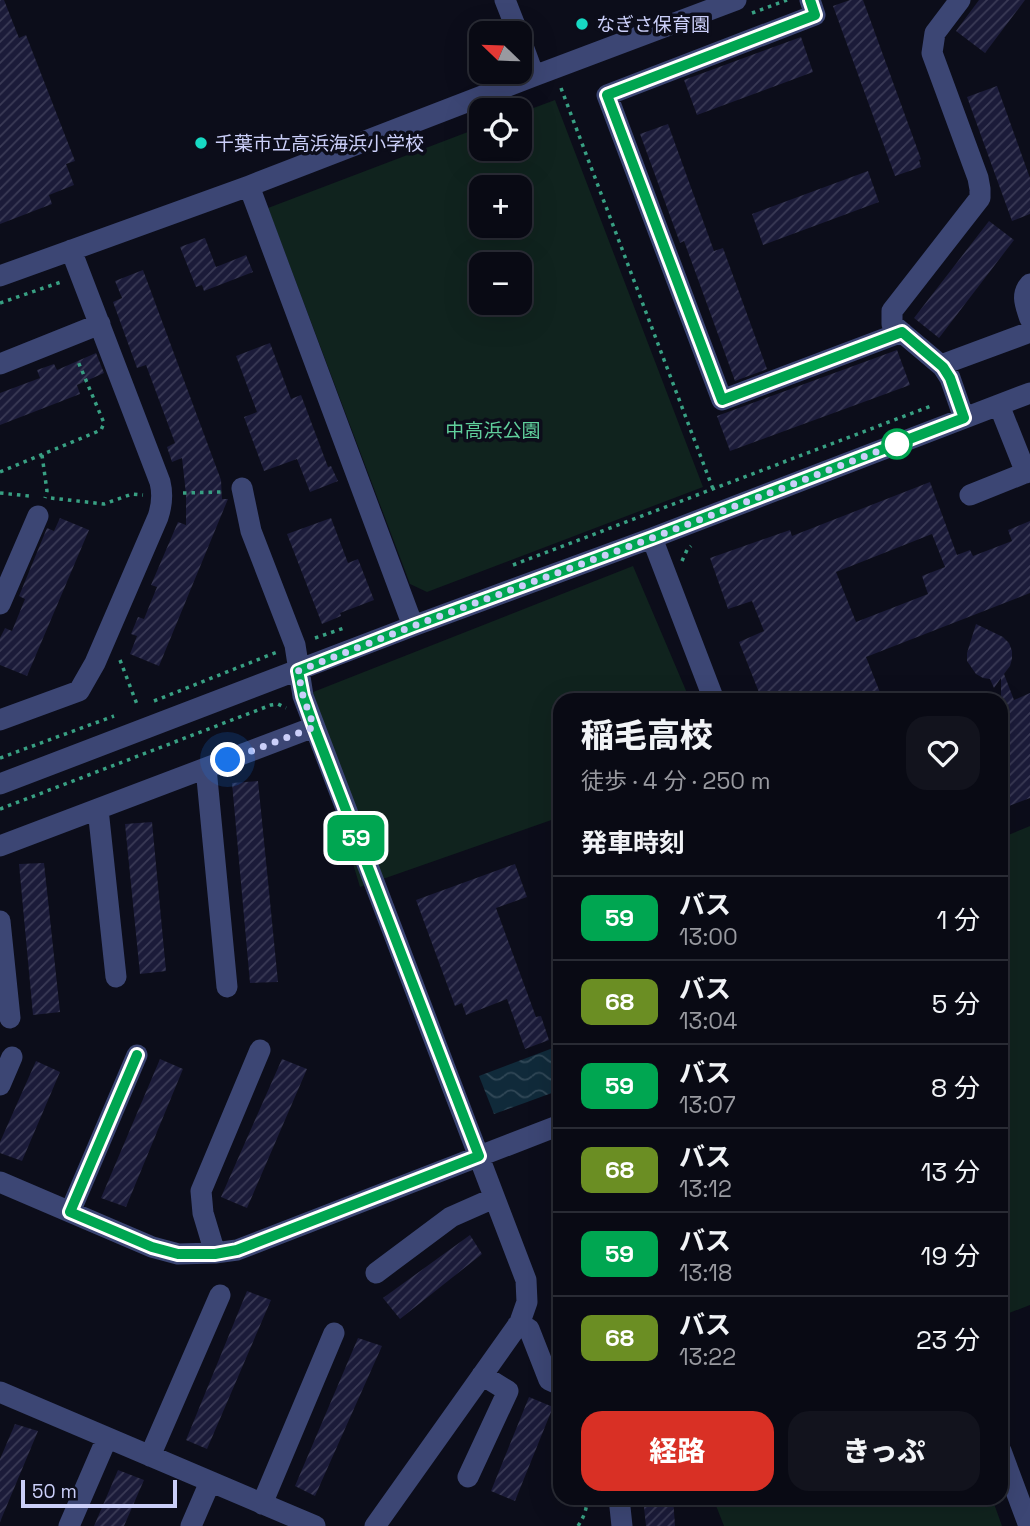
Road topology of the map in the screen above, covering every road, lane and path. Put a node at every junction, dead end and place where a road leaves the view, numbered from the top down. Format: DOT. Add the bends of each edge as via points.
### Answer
graph roads {
  1 [pos="505,0"];
  2 [pos="810,0"];
  3 [pos="960,0"];
  4 [pos="729,1"];
  5 [pos="513,21"];
  6 [pos="532,71"];
  7 [pos="534,76"];
  8 [pos="560,87"];
  9 [pos="249,186"];
  10 [pos="71,250"];
  11 [pos="0,276"];
  12 [pos="66,280"];
  13 [pos="1030,284"];
  14 [pos="0,303"];
  15 [pos="1030,319"];
  16 [pos="100,324"];
  17 [pos="902,332"];
  18 [pos="1030,332"];
  19 [pos="77,359"];
  20 [pos="0,364"];
  21 [pos="941,365"];
  22 [pos="1030,393"];
  23 [pos="933,405"];
  24 [pos="999,405"];
  25 [pos="964,418"];
  26 [pos="42,455"];
  27 [pos="0,472"];
  28 [pos="1028,472"];
  29 [pos="242,488"];
  30 [pos="713,489"];
  31 [pos="0,494"];
  32 [pos="174,494"];
  33 [pos="970,495"];
  34 [pos="153,497"];
  35 [pos="42,507"];
  36 [pos="652,538"];
  37 [pos="691,546"];
  38 [pos="680,565"];
  39 [pos="505,568"];
  40 [pos="0,604"];
  41 [pos="353,625"];
  42 [pos="413,626"];
  43 [pos="304,642"];
  44 [pos="282,650"];
  45 [pos="118,653"];
  46 [pos="298,671"];
  47 [pos="711,693"];
  48 [pos="151,702"];
  49 [pos="138,707"];
  50 [pos="125,711"];
  51 [pos="294,712"];
  52 [pos="0,720"];
  53 [pos="314,727"];
  54 [pos="0,758"];
  55 [pos="206,768"];
  56 [pos="0,783"];
  57 [pos="0,809"];
  58 [pos="98,809"];
  59 [pos="0,846"];
  60 [pos="0,921"];
  61 [pos="116,977"];
  62 [pos="227,987"];
  63 [pos="10,1018"];
  64 [pos="260,1050"];
  65 [pos="137,1055"];
  66 [pos="12,1057"];
  67 [pos="0,1085"];
  68 [pos="553,1128"];
  69 [pos="479,1156"];
  70 [pos="0,1182"];
  71 [pos="494,1198"];
  72 [pos="70,1212"];
  73 [pos="215,1254"];
  74 [pos="376,1273"];
  75 [pos="220,1295"];
  76 [pos="518,1324"];
  77 [pos="334,1333"];
  78 [pos="482,1375"];
  79 [pos="553,1382"];
  80 [pos="1,1395"];
  81 [pos="107,1438"];
  82 [pos="150,1456"];
  83 [pos="1008,1470"];
  84 [pos="468,1478"];
  85 [pos="210,1482"];
  86 [pos="262,1504"];
  87 [pos="587,1505"];
  88 [pos="620,1505"];
  89 [pos="69,1526"];
  90 [pos="191,1526"];
  91 [pos="315,1526"];
  92 [pos="375,1526"];
  93 [pos="578,1526"];
  94 [pos="622,1526"];
  95 [pos="1029,1526"];
  1 -- 5 [label="street"];
  2 -- 17 [label="street" via="815,15 607,95 722,400"];
  3 -- 17 [label="street" via="939,27 932,53 978,178 980,198 892,311 892,324"];
  4 -- 7 [label="street"];
  6 -- 7 [label="street"];
  7 -- 9 [label="street"];
  8 -- 30 [label="path"];
  9 -- 10 [label="street"];
  9 -- 42 [label="street"];
  10 -- 11 [label="street"];
  10 -- 16 [label="street"];
  12 -- 14 [label="path"];
  13 -- 15 [label="street" via="1023,296"];
  16 -- 20 [label="street"];
  16 -- 52 [label="street" via="160,482 162,505 79,691"];
  17 -- 21 [label="street"];
  18 -- 21 [label="street"];
  19 -- 26 [label="path" via="104,422 101,430"];
  21 -- 25 [label="street"];
  22 -- 24 [label="street"];
  23 -- 30 [label="path"];
  24 -- 25 [label="street"];
  24 -- 28 [label="street"];
  25 -- 36 [label="street"];
  26 -- 27 [label="path"];
  26 -- 35 [label="path" via="47,491"];
  28 -- 33 [label="street"];
  29 -- 32 [label="path"];
  29 -- 46 [label="street" via="251,531 295,645"];
  30 -- 39 [label="path"];
  31 -- 35 [label="path"];
  34 -- 35 [label="path" via="132,494 104,504"];
  35 -- 40 [label="street"];
  36 -- 42 [label="street"];
  36 -- 47 [label="street"];
  37 -- 38 [label="path"];
  41 -- 43 [label="path"];
  42 -- 46 [label="street"];
  44 -- 48 [label="path"];
  45 -- 49 [label="path"];
  46 -- 53 [label="street"];
  46 -- 56 [label="street"];
  50 -- 54 [label="path"];
  51 -- 57 [label="path" via="271,705"];
  53 -- 55 [label="street"];
  53 -- 69 [label="street"];
  55 -- 58 [label="street"];
  55 -- 62 [label="street"];
  58 -- 59 [label="street"];
  58 -- 61 [label="street"];
  60 -- 63 [label="street"];
  64 -- 73 [label="street" via="201,1191 202,1213"];
  65 -- 72 [label="street"];
  66 -- 67 [label="street"];
  68 -- 69 [label="street"];
  69 -- 71 [label="street"];
  69 -- 73 [label="street" via="237,1250"];
  70 -- 72 [label="street"];
  71 -- 74 [label="street" via="451,1217"];
  71 -- 76 [label="street" via="526,1280 527,1302"];
  72 -- 73 [label="street" via="152,1247 178,1254"];
  75 -- 82 [label="street"];
  76 -- 78 [label="street"];
  76 -- 79 [label="street" via="529,1329"];
  77 -- 86 [label="street"];
  78 -- 84 [label="street" via="508,1391"];
  78 -- 92 [label="street"];
  80 -- 81 [label="street"];
  81 -- 82 [label="street"];
  81 -- 89 [label="street"];
  82 -- 85 [label="street"];
  83 -- 95 [label="street"];
  85 -- 86 [label="street"];
  85 -- 90 [label="street"];
  86 -- 91 [label="street"];
  87 -- 93 [label="path"];
  88 -- 94 [label="street"];
}
